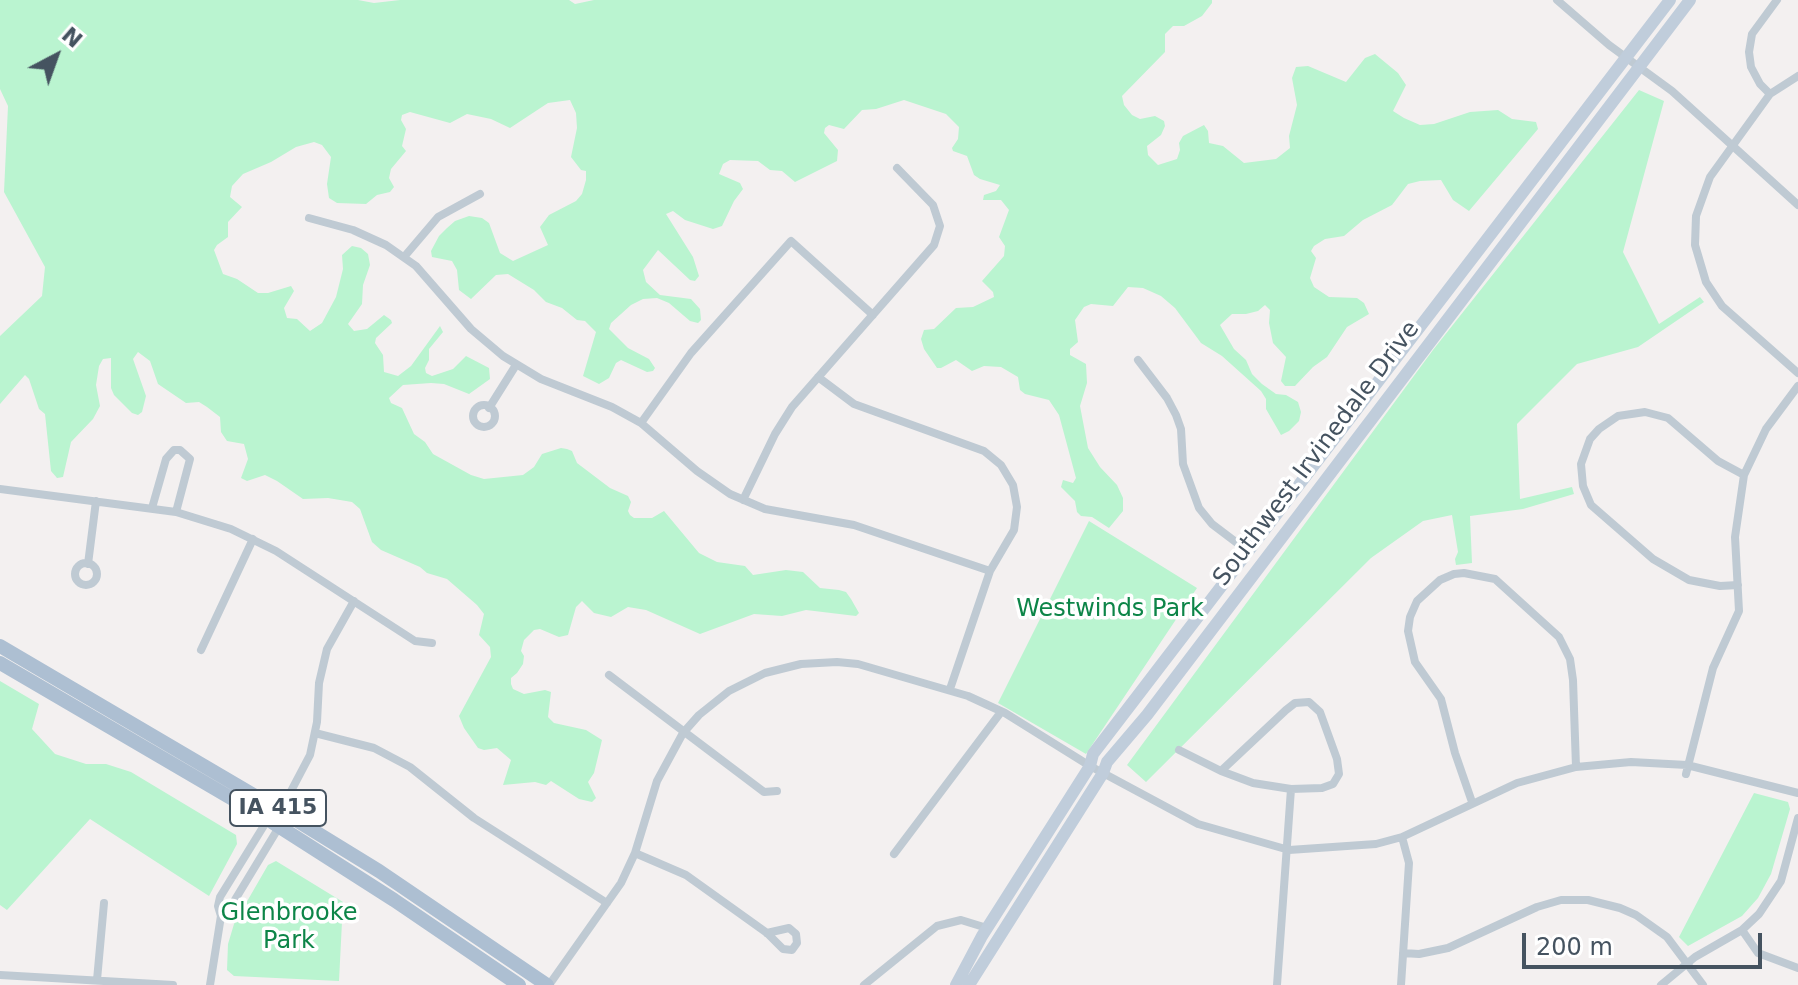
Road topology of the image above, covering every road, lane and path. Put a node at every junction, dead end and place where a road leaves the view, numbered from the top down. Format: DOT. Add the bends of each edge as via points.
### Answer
graph roads {
  1 [pos="1557,0"];
  2 [pos="1670,0"];
  3 [pos="1690,0"];
  4 [pos="1777,0"];
  5 [pos="1625,56"];
  6 [pos="1639,66"];
  7 [pos="1798,76"];
  8 [pos="1770,94"];
  9 [pos="1734,145"];
  10 [pos="897,168"];
  11 [pos="480,194"];
  12 [pos="1798,205"];
  13 [pos="309,218"];
  14 [pos="404,257"];
  15 [pos="873,315"];
  16 [pos="1138,360"];
  17 [pos="516,365"];
  18 [pos="1798,373"];
  19 [pos="818,377"];
  20 [pos="1798,386"];
  21 [pos="489,408"];
  22 [pos="1350,419"];
  23 [pos="641,423"];
  24 [pos="1363,429"];
  25 [pos="1744,475"];
  26 [pos="0,489"];
  27 [pos="743,500"];
  28 [pos="96,501"];
  29 [pos="152,508"];
  30 [pos="176,512"];
  31 [pos="253,539"];
  32 [pos="1249,552"];
  33 [pos="88,564"];
  34 [pos="990,571"];
  35 [pos="1738,585"];
  36 [pos="354,601"];
  37 [pos="432,643"];
  38 [pos="0,646"];
  39 [pos="201,650"];
  40 [pos="0,663"];
  41 [pos="609,675"];
  42 [pos="950,689"];
  43 [pos="1001,712"];
  44 [pos="315,733"];
  45 [pos="683,733"];
  46 [pos="1179,750"];
  47 [pos="1090,766"];
  48 [pos="1576,767"];
  49 [pos="1686,770"];
  50 [pos="1221,771"];
  51 [pos="1103,773"];
  52 [pos="1291,789"];
  53 [pos="777,791"];
  54 [pos="1798,793"];
  55 [pos="1472,802"];
  56 [pos="276,818"];
  57 [pos="1798,818"];
  58 [pos="1402,837"];
  59 [pos="1289,850"];
  60 [pos="635,853"];
  61 [pos="894,854"];
  62 [pos="1793,855"];
  63 [pos="104,903"];
  64 [pos="607,903"];
  65 [pos="221,916"];
  66 [pos="987,928"];
  67 [pos="1742,930"];
  68 [pos="767,933"];
  69 [pos="1403,953"];
  70 [pos="1686,964"];
  71 [pos="1798,968"];
  72 [pos="0,975"];
  73 [pos="97,980"];
  74 [pos="173,985"];
  75 [pos="210,985"];
  76 [pos="519,985"];
  77 [pos="548,985"];
  78 [pos="864,985"];
  79 [pos="956,985"];
  80 [pos="969,985"];
  81 [pos="1277,985"];
  82 [pos="1401,985"];
  83 [pos="1661,985"];
  84 [pos="1703,985"];
  1 -- 5 [label="street"];
  2 -- 5 [label="main road, Southwest Irvinedale Drive"];
  3 -- 6 [label="main road, Southwest Irvinedale Drive"];
  4 -- 8 [label="street" via="1752,34 1749,52 1751,67"];
  5 -- 6 [label="street"];
  5 -- 22 [label="main road, Southwest Irvinedale Drive"];
  6 -- 9 [label="street"];
  6 -- 24 [label="main road, Southwest Irvinedale Drive"];
  7 -- 8 [label="street"];
  8 -- 9 [label="street"];
  9 -- 12 [label="street"];
  9 -- 18 [label="street" via="1705,187 1695,227 1699,262 1712,293"];
  10 -- 15 [label="street" via="933,205 940,226 928,254"];
  11 -- 14 [label="street" via="438,217"];
  13 -- 14 [label="street" via="370,236"];
  14 -- 17 [label="street" via="471,329"];
  15 -- 19 [label="street"];
  15 -- 23 [label="street" via="791,241 691,353"];
  16 -- 32 [label="street" via="1176,415 1183,464 1199,508"];
  17 -- 21 [label="street"];
  17 -- 23 [label="street"];
  19 -- 27 [label="street" via="779,426"];
  19 -- 34 [label="street" via="854,404 972,445 1001,465 1013,485 1016,518"];
  20 -- 25 [label="street" via="1766,429"];
  22 -- 24 [label="main road"];
  22 -- 32 [label="main road, Southwest Irvinedale Drive"];
  23 -- 27 [label="street" via="713,484"];
  24 -- 51 [label="main road, Southwest Irvinedale Drive"];
  25 -- 35 [label="street" via="1735,537"];
  25 -- 35 [label="street" via="1718,461 1668,418 1645,412 1618,416 1599,429 1581,464 1591,505 1653,559 1689,580"];
  26 -- 28 [label="street"];
  27 -- 34 [label="street" via="854,525"];
  28 -- 29 [label="street"];
  28 -- 33 [label="street"];
  29 -- 30 [label="street"];
  29 -- 30 [label="street" via="166,459 180,450 190,459"];
  30 -- 31 [label="street"];
  31 -- 36 [label="street"];
  31 -- 39 [label="street"];
  32 -- 47 [label="main road, Southwest Irvinedale Drive" via="1093,754"];
  34 -- 42 [label="street"];
  35 -- 49 [label="street" via="1739,611 1713,668"];
  36 -- 37 [label="street" via="415,641"];
  36 -- 44 [label="street" via="334,632 322,666"];
  38 -- 56 [label="main road, IA 415"];
  40 -- 56 [label="main road, IA 415"];
  41 -- 45 [label="street"];
  42 -- 43 [label="street"];
  42 -- 45 [label="street" via="858,664 801,664 765,673 729,691"];
  43 -- 47 [label="street"];
  43 -- 61 [label="street"];
  44 -- 56 [label="street" via="304,770"];
  44 -- 64 [label="street" via="363,744 410,767 474,818"];
  45 -- 53 [label="street" via="764,792"];
  45 -- 60 [label="street" via="657,781"];
  46 -- 50 [label="street"];
  47 -- 51 [label="street"];
  47 -- 66 [label="main road, Southwest Irvinedale Drive"];
  48 -- 49 [label="street" via="1631,762"];
  48 -- 55 [label="street"];
  48 -- 55 [label="street" via="1573,680 1559,637 1495,579 1454,574 1417,601 1408,631 1415,662 1441,699"];
  49 -- 54 [label="street"];
  50 -- 52 [label="street"];
  50 -- 52 [label="street" via="1286,710 1309,702 1320,712 1339,774 1322,788"];
  51 -- 59 [label="street" via="1198,824"];
  51 -- 80 [label="main road, Southwest Irvinedale Drive"];
  52 -- 59 [label="street"];
  55 -- 58 [label="street"];
  56 -- 65 [label="street"];
  56 -- 65 [label="street" via="224,889 218,906"];
  56 -- 76 [label="main road, IA 415"];
  56 -- 77 [label="main road, IA 415" via="379,871"];
  57 -- 62 [label="street"];
  58 -- 59 [label="street"];
  58 -- 69 [label="street" via="1409,863"];
  59 -- 81 [label="street"];
  60 -- 64 [label="street"];
  60 -- 68 [label="street" via="686,875"];
  62 -- 67 [label="street" via="1769,902"];
  63 -- 73 [label="street"];
  64 -- 77 [label="street"];
  65 -- 75 [label="street"];
  66 -- 78 [label="street" via="961,920 937,926"];
  66 -- 79 [label="main road, Southwest Irvinedale Drive"];
  67 -- 70 [label="street"];
  67 -- 71 [label="street" via="1758,953"];
  69 -- 70 [label="street" via="1448,948 1537,907 1588,900 1636,915 1667,937"];
  69 -- 82 [label="street"];
  70 -- 83 [label="street"];
  70 -- 84 [label="street"];
  72 -- 73 [label="street"];
  73 -- 74 [label="street"];
}
